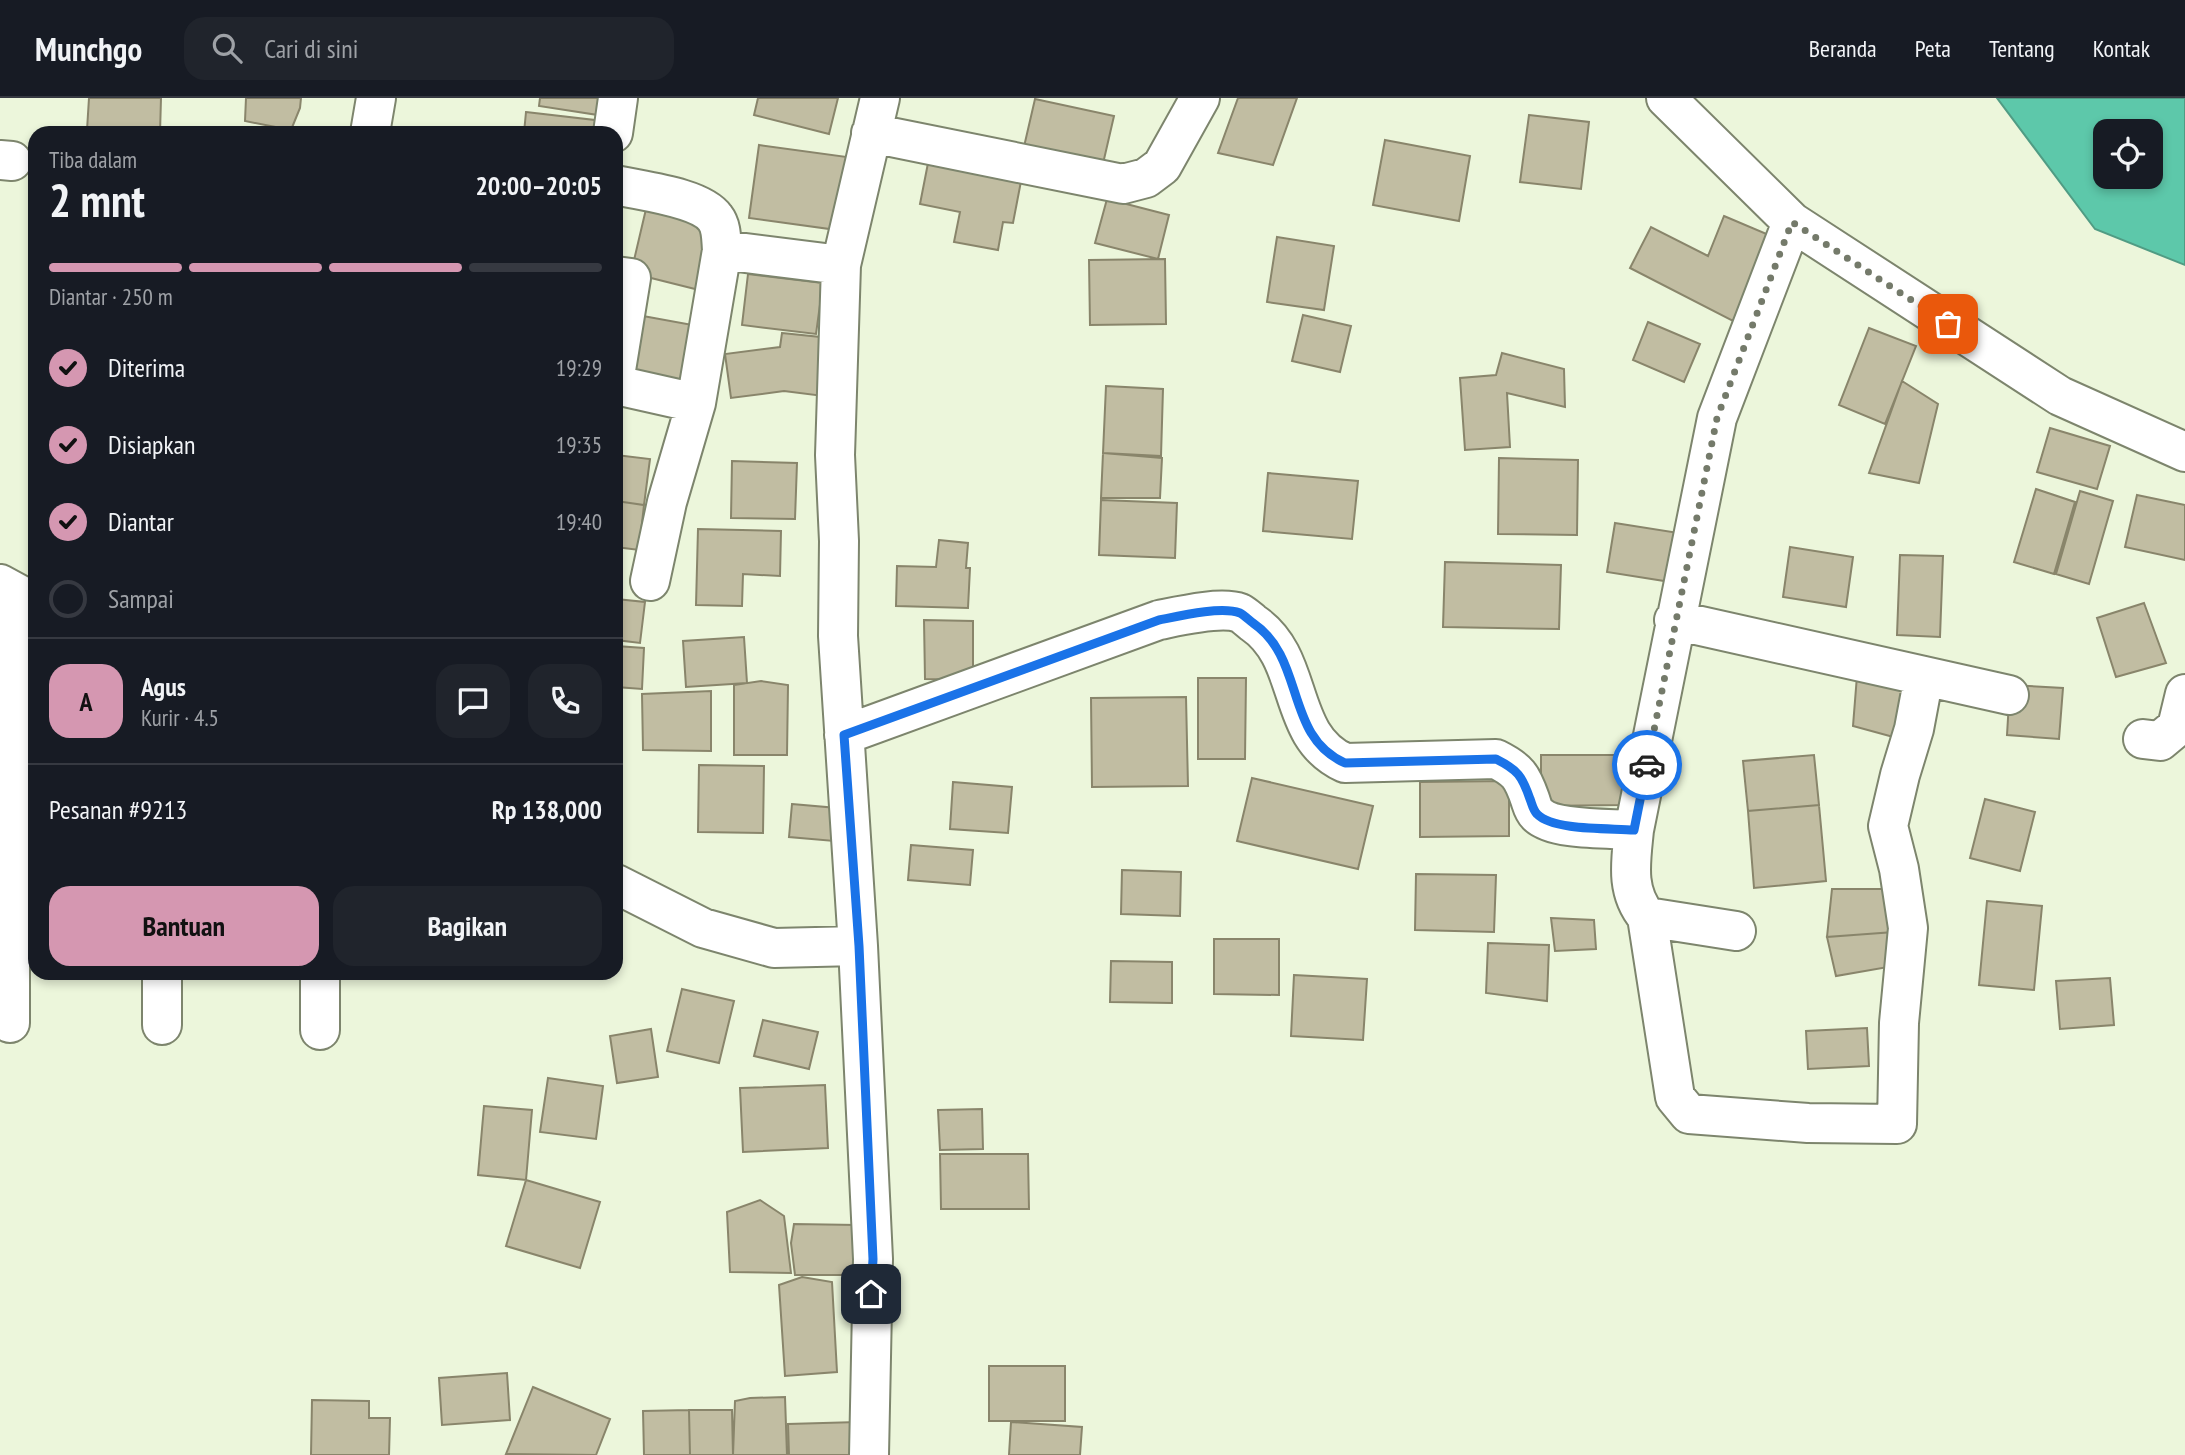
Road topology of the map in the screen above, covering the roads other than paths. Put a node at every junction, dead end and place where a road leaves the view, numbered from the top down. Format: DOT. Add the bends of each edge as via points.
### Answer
graph roads {
  1 [pos="376,98"];
  2 [pos="618,98"];
  3 [pos="1200,98"];
  4 [pos="1667,98"];
  5 [pos="876,116"];
  6 [pos="371,126"];
  7 [pos="614,126"];
  8 [pos="623,187"];
  9 [pos="1792,222"];
  10 [pos="722,250"];
  11 [pos="841,265"];
  12 [pos="623,277"];
  13 [pos="623,327"];
  14 [pos="623,386"];
  15 [pos="696,402"];
  16 [pos="2185,452"];
  17 [pos="650,581"];
  18 [pos="0,584"];
  19 [pos="20,618"];
  20 [pos="1674,620"];
  21 [pos="1924,676"];
  22 [pos="2185,694"];
  23 [pos="2009,695"];
  24 [pos="844,735"];
  25 [pos="2143,739"];
  26 [pos="1634,830"];
  27 [pos="623,888"];
  28 [pos="1647,917"];
  29 [pos="1736,931"];
  30 [pos="859,946"];
  31 [pos="162,980"];
  32 [pos="320,980"];
  33 [pos="10,1023"];
  34 [pos="162,1025"];
  35 [pos="320,1030"];
  36 [pos="869,1455"];
  1 -- 6 [label="street"];
  2 -- 7 [label="street"];
  3 -- 5 [label="street" via="1162,166 1146,178 1123,184"];
  4 -- 9 [label="street"];
  5 -- 11 [label="street"];
  8 -- 10 [label="street" via="707,210 720,226"];
  9 -- 16 [label="street" via="2060,396"];
  9 -- 20 [label="street" via="1717,418"];
  10 -- 11 [label="street"];
  10 -- 15 [label="street"];
  11 -- 24 [label="street" via="835,455"];
  12 -- 13 [label="street" via="631,278"];
  14 -- 15 [label="street"];
  15 -- 17 [label="street"];
  18 -- 19 [label="street"];
  19 -- 33 [label="street"];
  20 -- 21 [label="street"];
  20 -- 26 [label="street"];
  21 -- 23 [label="street"];
  21 -- 28 [label="street" via="1888,826 1908,928 1899,1023 1897,1124 1689,1114 1675,1097"];
  22 -- 25 [label="street" via="2177,727 2160,741"];
  24 -- 26 [label="street" via="1159,620 1198,612 1239,613 1264,630 1285,661 1306,726 1334,758 1345,763 1496,759 1514,768 1535,812 1545,820"];
  24 -- 30 [label="street"];
  26 -- 28 [label="street" via="1629,873 1637,905"];
  27 -- 30 [label="street" via="703,928 774,947"];
  28 -- 29 [label="street"];
  30 -- 36 [label="street" via="873,1259"];
  31 -- 34 [label="street"];
  32 -- 35 [label="street"];
}
